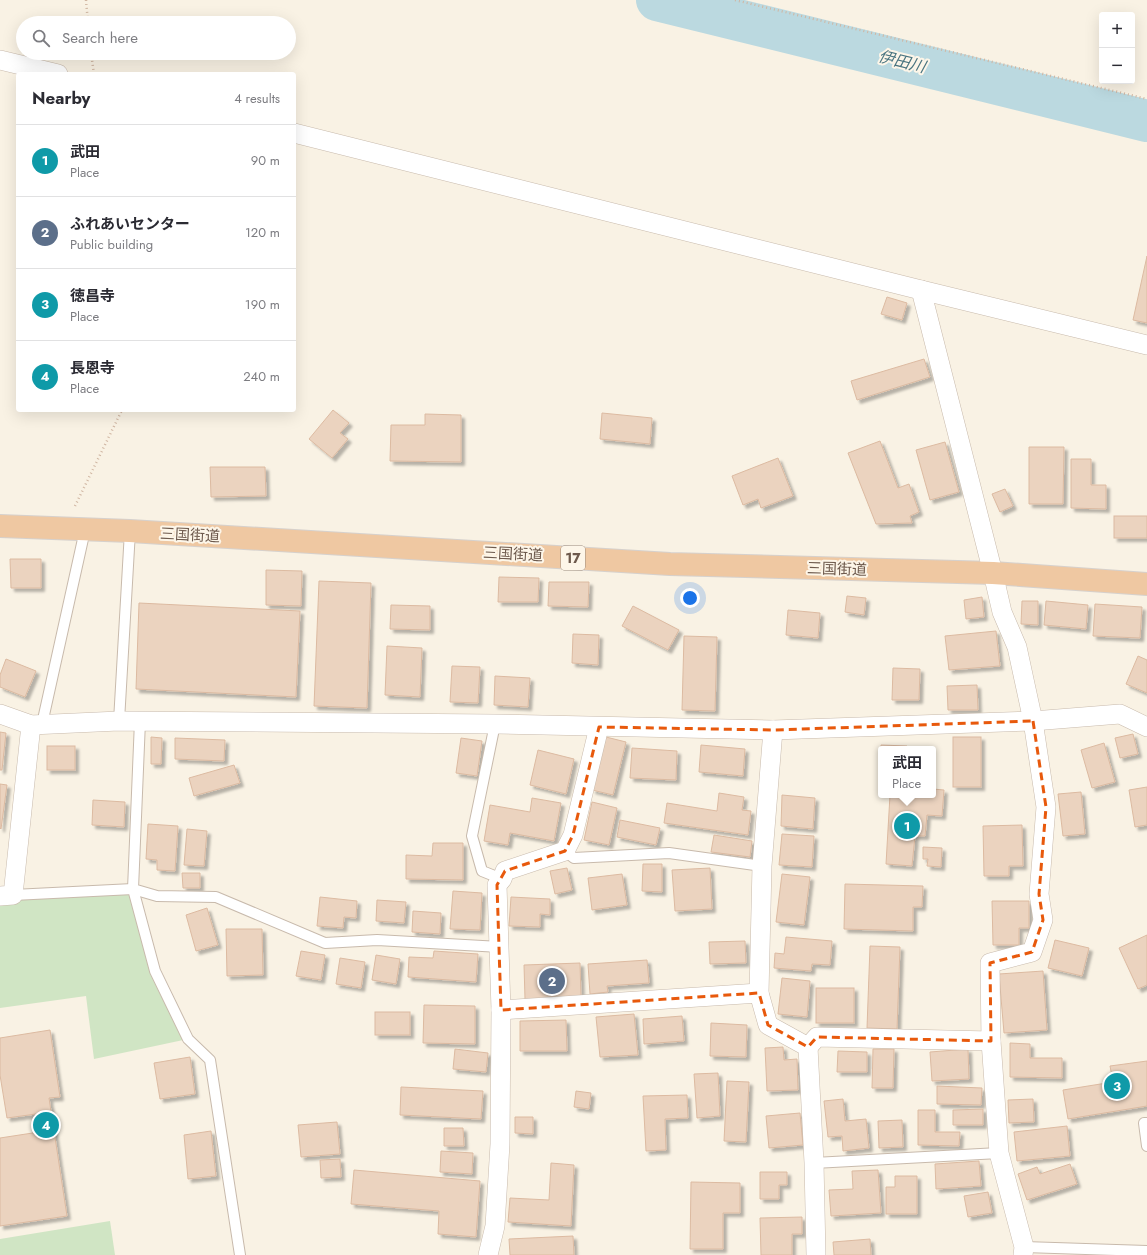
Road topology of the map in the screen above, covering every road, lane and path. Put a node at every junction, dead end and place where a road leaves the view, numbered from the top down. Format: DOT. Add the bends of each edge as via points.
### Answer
graph roads {
  1 [pos="86,0"];
  2 [pos="735,0"];
  3 [pos="87,16"];
  4 [pos="0,60"];
  5 [pos="92,60"];
  6 [pos="50,72"];
  7 [pos="94,72"];
  8 [pos="1147,99"];
  9 [pos="296,134"];
  10 [pos="921,290"];
  11 [pos="1147,345"];
  12 [pos="121,412"];
  13 [pos="0,526"];
  14 [pos="64,529"];
  15 [pos="85,530"];
  16 [pos="130,531"];
  17 [pos="993,573"];
  18 [pos="1147,584"];
  19 [pos="0,714"];
  20 [pos="119,721"];
  21 [pos="140,721"];
  22 [pos="1033,721"];
  23 [pos="36,724"];
  24 [pos="495,724"];
  25 [pos="599,727"];
  26 [pos="1147,727"];
  27 [pos="772,730"];
  28 [pos="565,851"];
  29 [pos="762,866"];
  30 [pos="502,879"];
  31 [pos="133,889"];
  32 [pos="6,895"];
  33 [pos="500,947"];
  34 [pos="759,993"];
  35 [pos="501,1010"];
  36 [pos="991,1041"];
  37 [pos="808,1047"];
  38 [pos="1147,1122"];
  39 [pos="1147,1146"];
  40 [pos="999,1153"];
  41 [pos="814,1163"];
  42 [pos="1024,1251"];
  43 [pos="1147,1251"];
  44 [pos="240,1255"];
  45 [pos="488,1255"];
  46 [pos="816,1255"];
  1 -- 3 [label="path"];
  2 -- 8 [label="path"];
  4 -- 6 [label="street"];
  5 -- 7 [label="path"];
  9 -- 10 [label="street"];
  10 -- 11 [label="street"];
  10 -- 17 [label="street"];
  12 -- 14 [label="path"];
  13 -- 14 [label="highway, 三国街道 / 17"];
  14 -- 15 [label="highway, 三国街道 / 17"];
  15 -- 16 [label="highway, 三国街道 / 17"];
  15 -- 23 [label="lane"];
  16 -- 17 [label="highway, 三国街道 / 17" via="670,564"];
  16 -- 20 [label="lane"];
  17 -- 18 [label="highway, 三国街道 / 17"];
  17 -- 22 [label="street" via="1002,612 1017,647"];
  19 -- 23 [label="street"];
  20 -- 21 [label="street"];
  20 -- 23 [label="street"];
  21 -- 24 [label="street"];
  21 -- 31 [label="lane"];
  22 -- 26 [label="street" via="1120,714"];
  22 -- 27 [label="street"];
  22 -- 36 [label="street" via="1046,807 1039,894 1043,920 1032,952 990,963"];
  23 -- 32 [label="street"];
  24 -- 25 [label="street"];
  24 -- 30 [label="lane" via="472,836 482,871"];
  25 -- 27 [label="street"];
  25 -- 28 [label="street" via="574,836"];
  27 -- 29 [label="street"];
  28 -- 29 [label="lane" via="574,858 669,853"];
  28 -- 30 [label="street" via="505,871"];
  29 -- 34 [label="street"];
  30 -- 33 [label="street" via="496,885"];
  31 -- 32 [label="lane"];
  31 -- 33 [label="lane" via="157,896 216,897 325,943 377,940"];
  31 -- 44 [label="lane" via="155,971 188,1039 210,1060"];
  33 -- 35 [label="street"];
  34 -- 35 [label="street"];
  34 -- 37 [label="street" via="768,1025"];
  35 -- 45 [label="street" via="500,1144 495,1226"];
  36 -- 37 [label="street" via="817,1037"];
  36 -- 40 [label="street"];
  37 -- 41 [label="street"];
  38 -- 39 [label="lane" via="1144,1123"];
  40 -- 41 [label="lane"];
  40 -- 42 [label="street"];
  41 -- 46 [label="street"];
  42 -- 43 [label="lane"];
}
